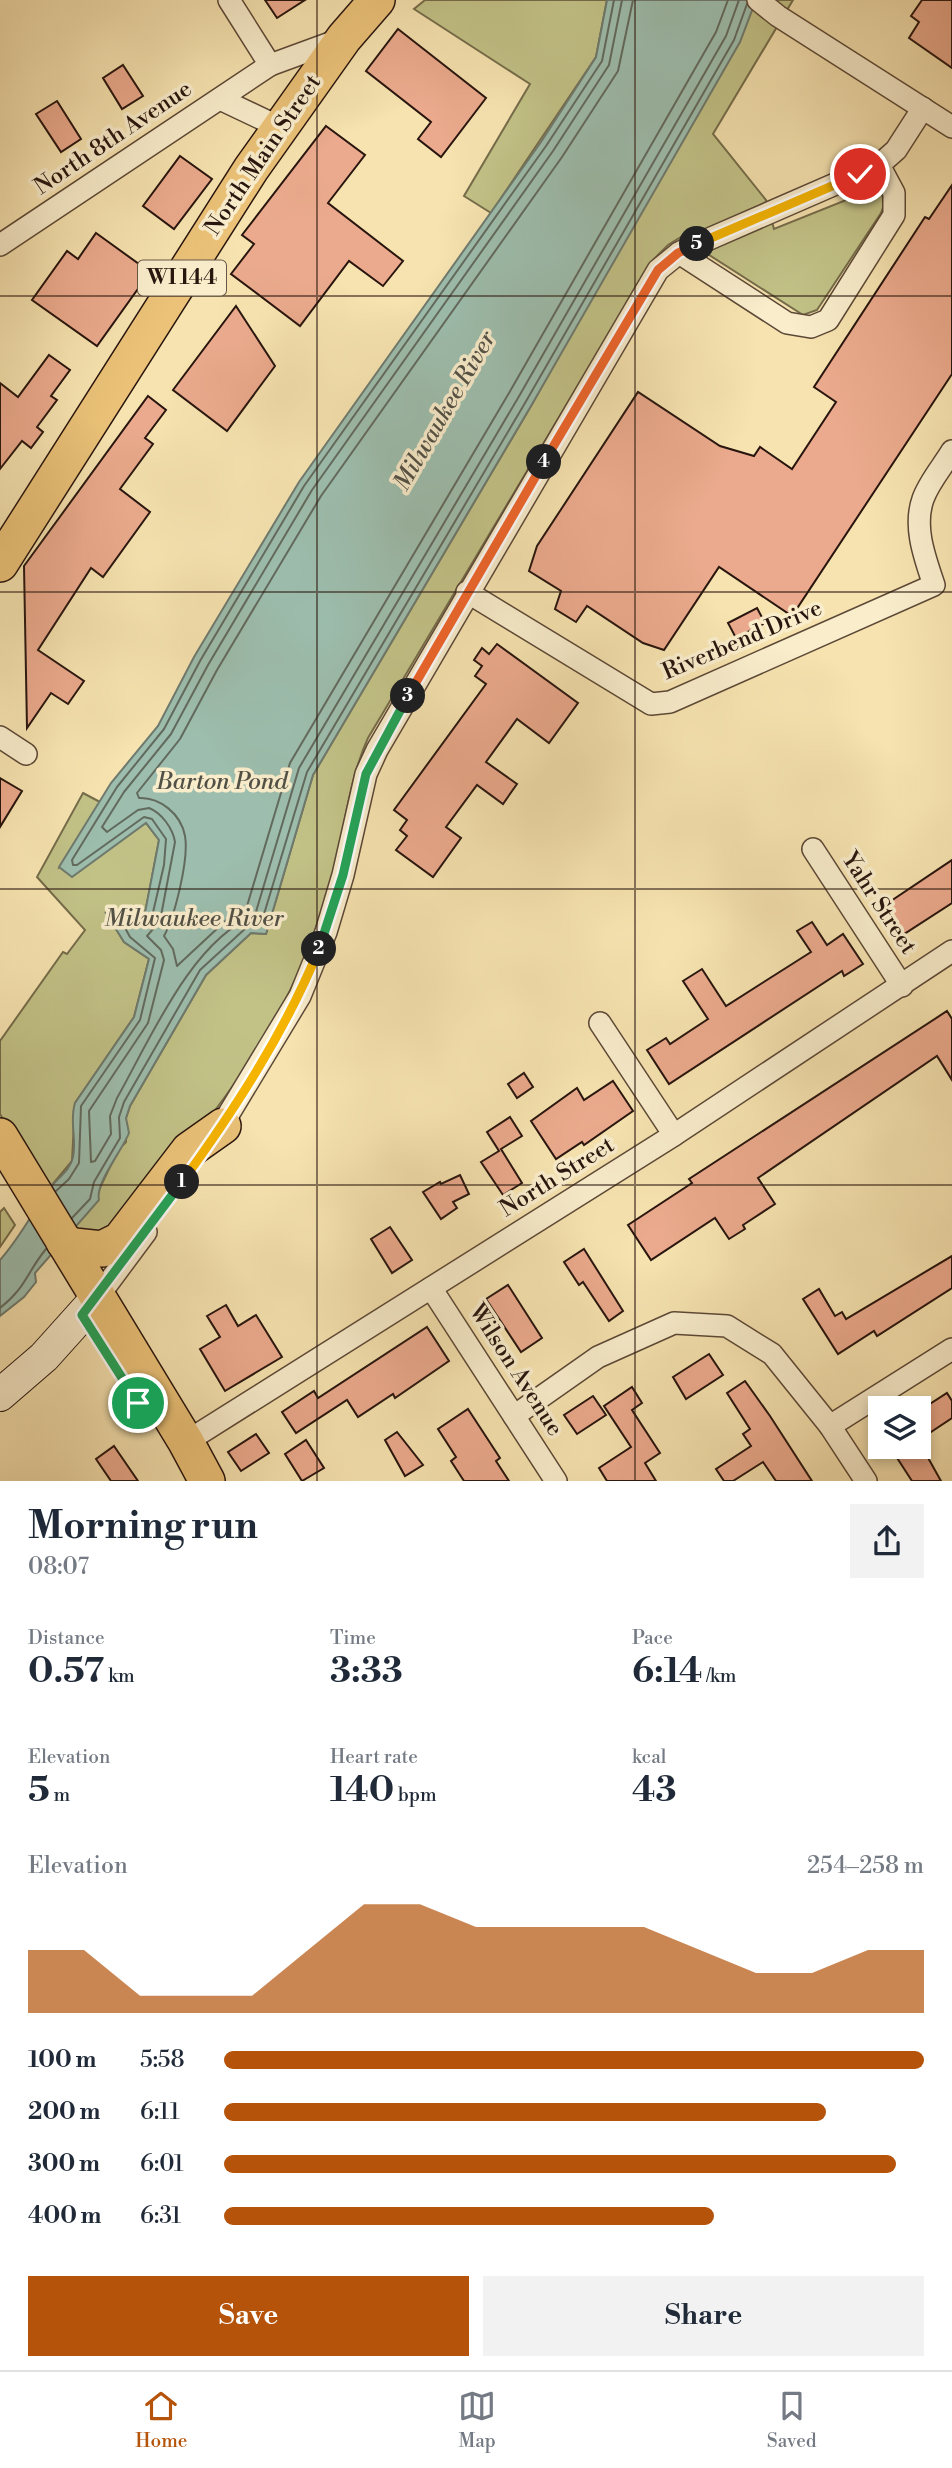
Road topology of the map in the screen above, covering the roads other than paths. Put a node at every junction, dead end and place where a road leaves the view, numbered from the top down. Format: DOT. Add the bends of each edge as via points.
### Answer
graph roads {
  1 [pos="229,0"];
  2 [pos="377,0"];
  3 [pos="758,0"];
  4 [pos="344,38"];
  5 [pos="270,65"];
  6 [pos="220,99"];
  7 [pos="923,108"];
  8 [pos="279,127"];
  9 [pos="952,127"];
  10 [pos="879,165"];
  11 [pos="0,245"];
  12 [pos="678,253"];
  13 [pos="952,451"];
  14 [pos="0,565"];
  15 [pos="467,592"];
  16 [pos="0,737"];
  17 [pos="26,754"];
  18 [pos="813,849"];
  19 [pos="952,951"];
  20 [pos="902,986"];
  21 [pos="600,1023"];
  22 [pos="223,1126"];
  23 [pos="674,1135"];
  24 [pos="3,1157"];
  25 [pos="65,1251"];
  26 [pos="431,1287"];
  27 [pos="90,1306"];
  28 [pos="952,1349"];
  29 [pos="0,1395"];
  30 [pos="514,1416"];
  31 [pos="830,1426"];
  32 [pos="186,1442"];
  33 [pos="190,1481"];
  34 [pos="207,1481"];
  35 [pos="556,1481"];
  36 [pos="866,1481"];
  1 -- 5 [label="street"];
  2 -- 4 [label="main road, North Main Street / WI 144"];
  3 -- 7 [label="street"];
  4 -- 5 [label="street, North 8th Avenue"];
  4 -- 8 [label="main road, North Main Street / WI 144"];
  5 -- 6 [label="street, North 8th Avenue"];
  6 -- 8 [label="street, North 8th Avenue"];
  6 -- 11 [label="street, North 8th Avenue"];
  7 -- 9 [label="street"];
  7 -- 10 [label="street" via="896,150"];
  8 -- 14 [label="main road, North Main Street / WI 144"];
  10 -- 12 [label="street"];
  10 -- 12 [label="street" via="894,193 894,215 828,320 811,327 787,323"];
  12 -- 15 [label="street" via="658,270"];
  13 -- 15 [label="street, Riverbend Drive" via="923,499 919,524 921,547 934,585 670,702 651,704"];
  15 -- 22 [label="street" via="366,774 321,945 300,996"];
  16 -- 17 [label="street"];
  18 -- 20 [label="street, Yahr Street"];
  19 -- 20 [label="street, North Street"];
  20 -- 23 [label="street, North Street"];
  21 -- 23 [label="street"];
  22 -- 25 [label="main road" via="189,1150 121,1240 102,1249"];
  22 -- 27 [label="street"];
  23 -- 26 [label="street, North Street"];
  24 -- 25 [label="main road"];
  25 -- 27 [label="main road"];
  26 -- 30 [label="street, Wilson Avenue"];
  26 -- 32 [label="street, North Street"];
  27 -- 29 [label="street" via="44,1357"];
  27 -- 32 [label="main road"];
  27 -- 33 [label="main road" via="169,1454"];
  28 -- 31 [label="street"];
  30 -- 31 [label="street" via="598,1357 674,1323 727,1326 772,1354"];
  30 -- 35 [label="street, Wilson Avenue"];
  31 -- 36 [label="street"];
  32 -- 34 [label="main road"];
}
